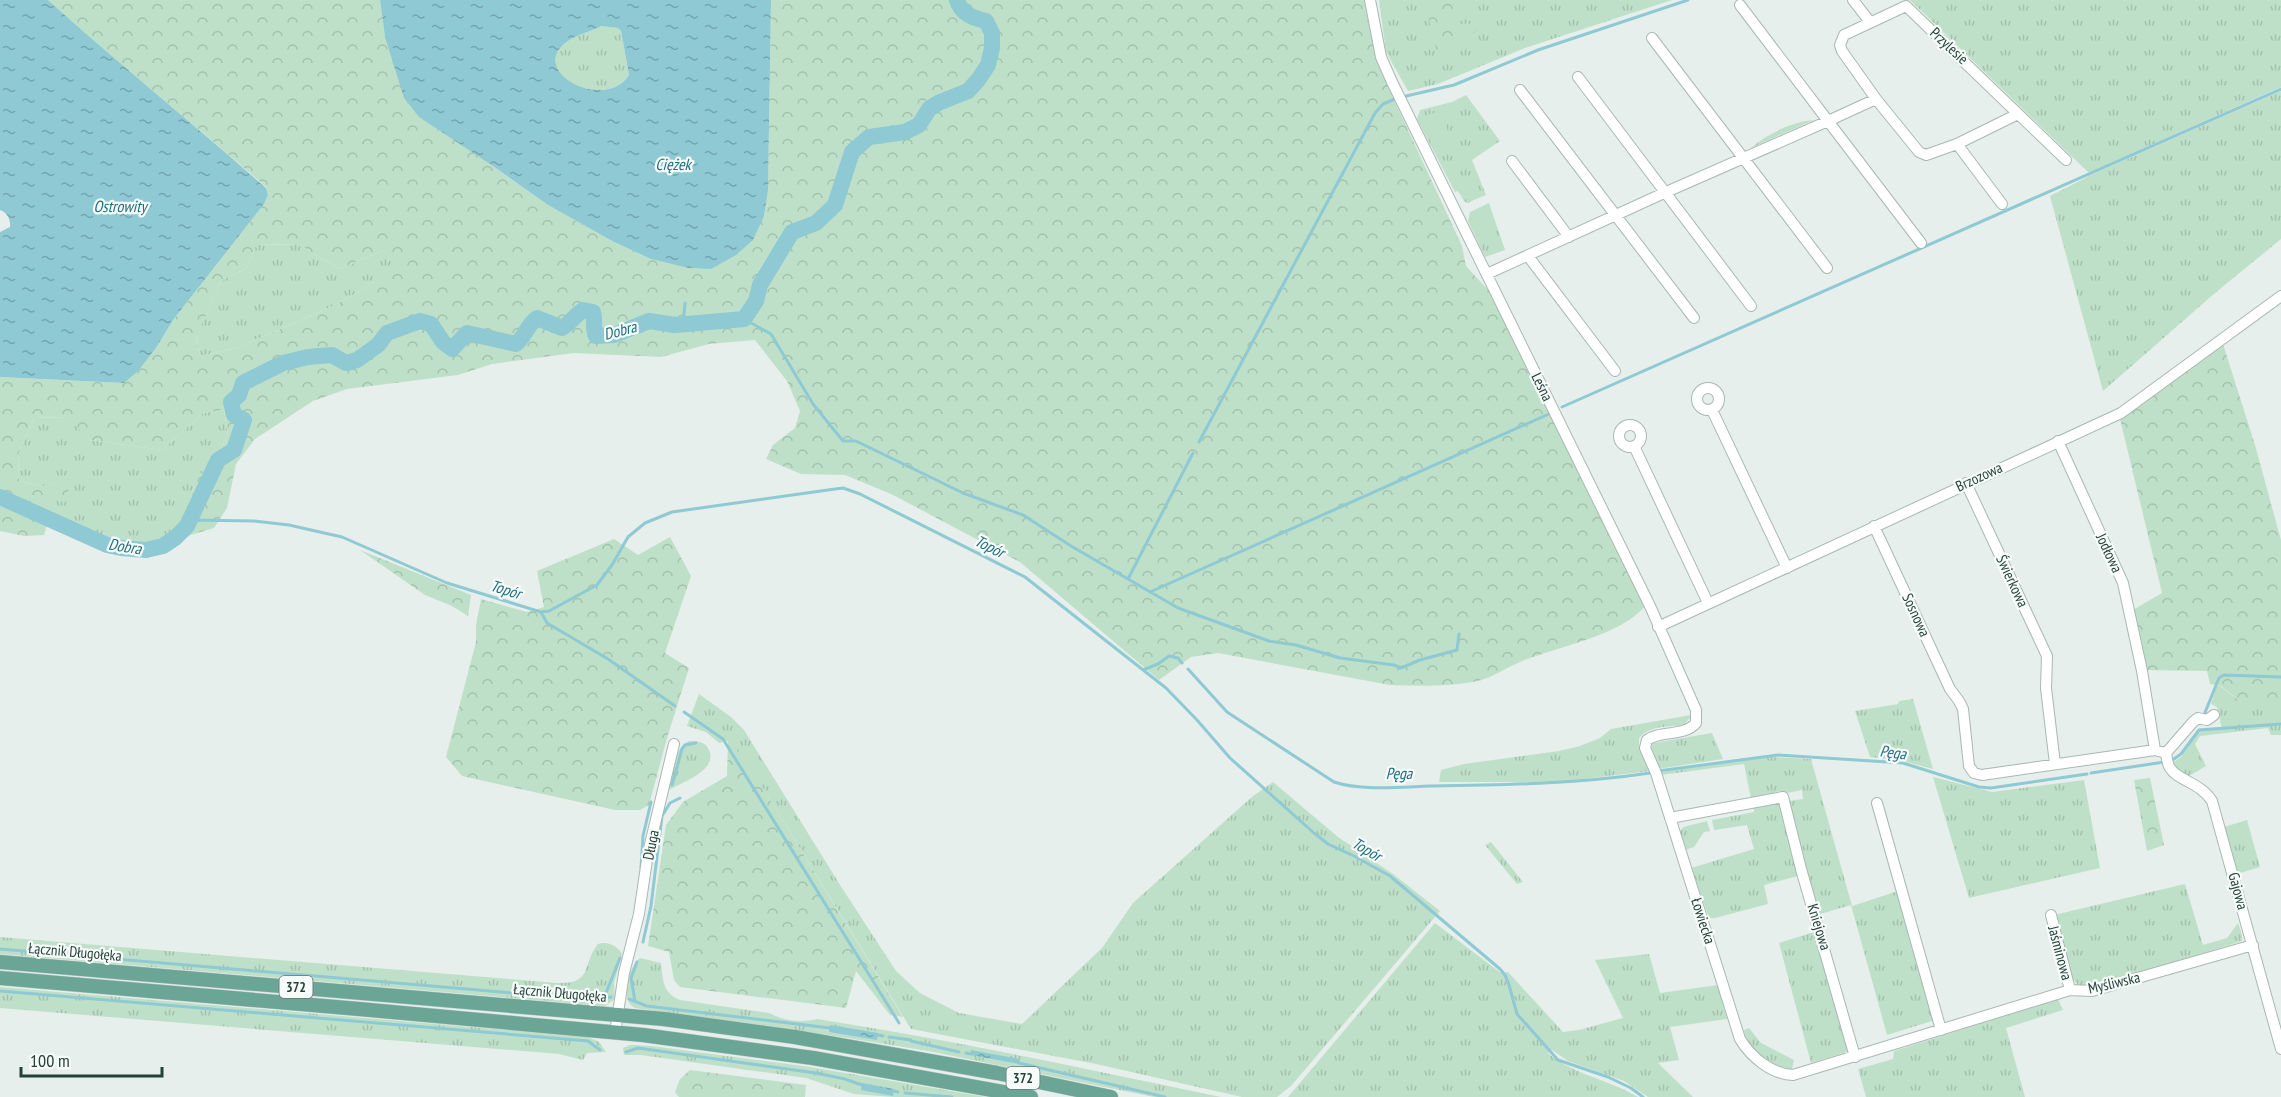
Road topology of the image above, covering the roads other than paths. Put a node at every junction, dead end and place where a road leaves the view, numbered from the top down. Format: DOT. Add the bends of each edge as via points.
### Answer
graph roads {
  1 [pos="1370,0"];
  2 [pos="1853,0"];
  3 [pos="1740,6"];
  4 [pos="1870,22"];
  5 [pos="1652,38"];
  6 [pos="1578,77"];
  7 [pos="1520,90"];
  8 [pos="1876,99"];
  9 [pos="2018,114"];
  10 [pos="1828,121"];
  11 [pos="1957,144"];
  12 [pos="1744,158"];
  13 [pos="2066,160"];
  14 [pos="1512,161"];
  15 [pos="1664,193"];
  16 [pos="2002,204"];
  17 [pos="1615,215"];
  18 [pos="1569,237"];
  19 [pos="1921,243"];
  20 [pos="1528,256"];
  21 [pos="1827,268"];
  22 [pos="1487,274"];
  23 [pos="2281,296"];
  24 [pos="1751,306"];
  25 [pos="1694,318"];
  26 [pos="1616,371"];
  27 [pos="1712,410"];
  28 [pos="2058,441"];
  29 [pos="1634,446"];
  30 [pos="1966,483"];
  31 [pos="1874,526"];
  32 [pos="1786,568"];
  33 [pos="1708,603"];
  34 [pos="1658,627"];
  35 [pos="1959,701"];
  36 [pos="2206,718"];
  37 [pos="1647,740"];
  38 [pos="674,744"];
  39 [pos="2155,750"];
  40 [pos="2167,758"];
  41 [pos="2055,764"];
  42 [pos="1877,803"];
  43 [pos="1670,818"];
  44 [pos="2051,915"];
  45 [pos="2253,945"];
  46 [pos="0,962"];
  47 [pos="0,978"];
  48 [pos="2070,990"];
  49 [pos="617,1015"];
  50 [pos="1941,1030"];
  51 [pos="615,1034"];
  52 [pos="2281,1050"];
  53 [pos="1855,1057"];
  54 [pos="1792,1076"];
  55 [pos="1031,1097"];
  56 [pos="1111,1097"];
  1 -- 22 [label="street, Leśna" via="1381,57"];
  2 -- 4 [label="street"];
  3 -- 10 [label="street"];
  4 -- 8 [label="street, Przylesie" via="1844,36 1840,45"];
  4 -- 9 [label="street, Przylesie" via="1906,6"];
  5 -- 12 [label="street"];
  6 -- 15 [label="street"];
  7 -- 17 [label="street"];
  8 -- 10 [label="street"];
  8 -- 11 [label="street, Przylesie" via="1919,152 1926,154"];
  9 -- 11 [label="street, Przylesie"];
  9 -- 13 [label="street, Przylesie"];
  10 -- 12 [label="street"];
  10 -- 19 [label="street"];
  11 -- 16 [label="street"];
  12 -- 15 [label="street"];
  12 -- 21 [label="street"];
  14 -- 18 [label="street"];
  15 -- 17 [label="street"];
  15 -- 24 [label="street"];
  17 -- 18 [label="street"];
  17 -- 25 [label="street"];
  18 -- 20 [label="street"];
  20 -- 22 [label="street"];
  20 -- 26 [label="street"];
  22 -- 34 [label="street, Leśna"];
  23 -- 28 [label="street, Brzozowa" via="2121,413"];
  27 -- 32 [label="street"];
  28 -- 30 [label="street, Brzozowa"];
  28 -- 39 [label="street, Jodłowa" via="2123,583"];
  29 -- 33 [label="street"];
  30 -- 31 [label="street, Brzozowa"];
  30 -- 41 [label="street, Świerkowa" via="2047,656 2046,688"];
  31 -- 32 [label="street, Brzozowa"];
  31 -- 35 [label="street, Sosnowa"];
  32 -- 33 [label="street, Brzozowa"];
  33 -- 34 [label="street, Brzozowa"];
  34 -- 37 [label="street, Leśna" via="1696,710 1696,720 1687,730"];
  35 -- 41 [label="street, Gajowa" via="1969,766 1974,772 1982,775"];
  36 -- 40 [label="street"];
  37 -- 43 [label="street, Łowiecka" via="1646,748"];
  38 -- 49 [label="street, Długa" via="648,853"];
  39 -- 40 [label="street, Gajowa"];
  39 -- 41 [label="street, Gajowa"];
  40 -- 45 [label="street, Gajowa" via="2174,773 2207,792 2212,801"];
  42 -- 50 [label="street"];
  43 -- 53 [label="street, Kniejowa" via="1783,797"];
  43 -- 54 [label="street, Łowiecka" via="1740,1039 1756,1060"];
  44 -- 48 [label="street, Jaśminowa"];
  45 -- 48 [label="street, Myśliwska" via="2092,991"];
  45 -- 52 [label="street, Gajowa"];
  46 -- 49 [label="main road, Łącznik Długołęka / 372"];
  47 -- 51 [label="main road, 372"];
  48 -- 50 [label="street, Myśliwska"];
  49 -- 51 [label="street, Długa"];
  49 -- 56 [label="main road, Łącznik Długołęka / 372" via="772,1033"];
  50 -- 53 [label="street, Myśliwska"];
  51 -- 55 [label="main road, 372" via="813,1058"];
  53 -- 54 [label="street, Myśliwska"];
}
